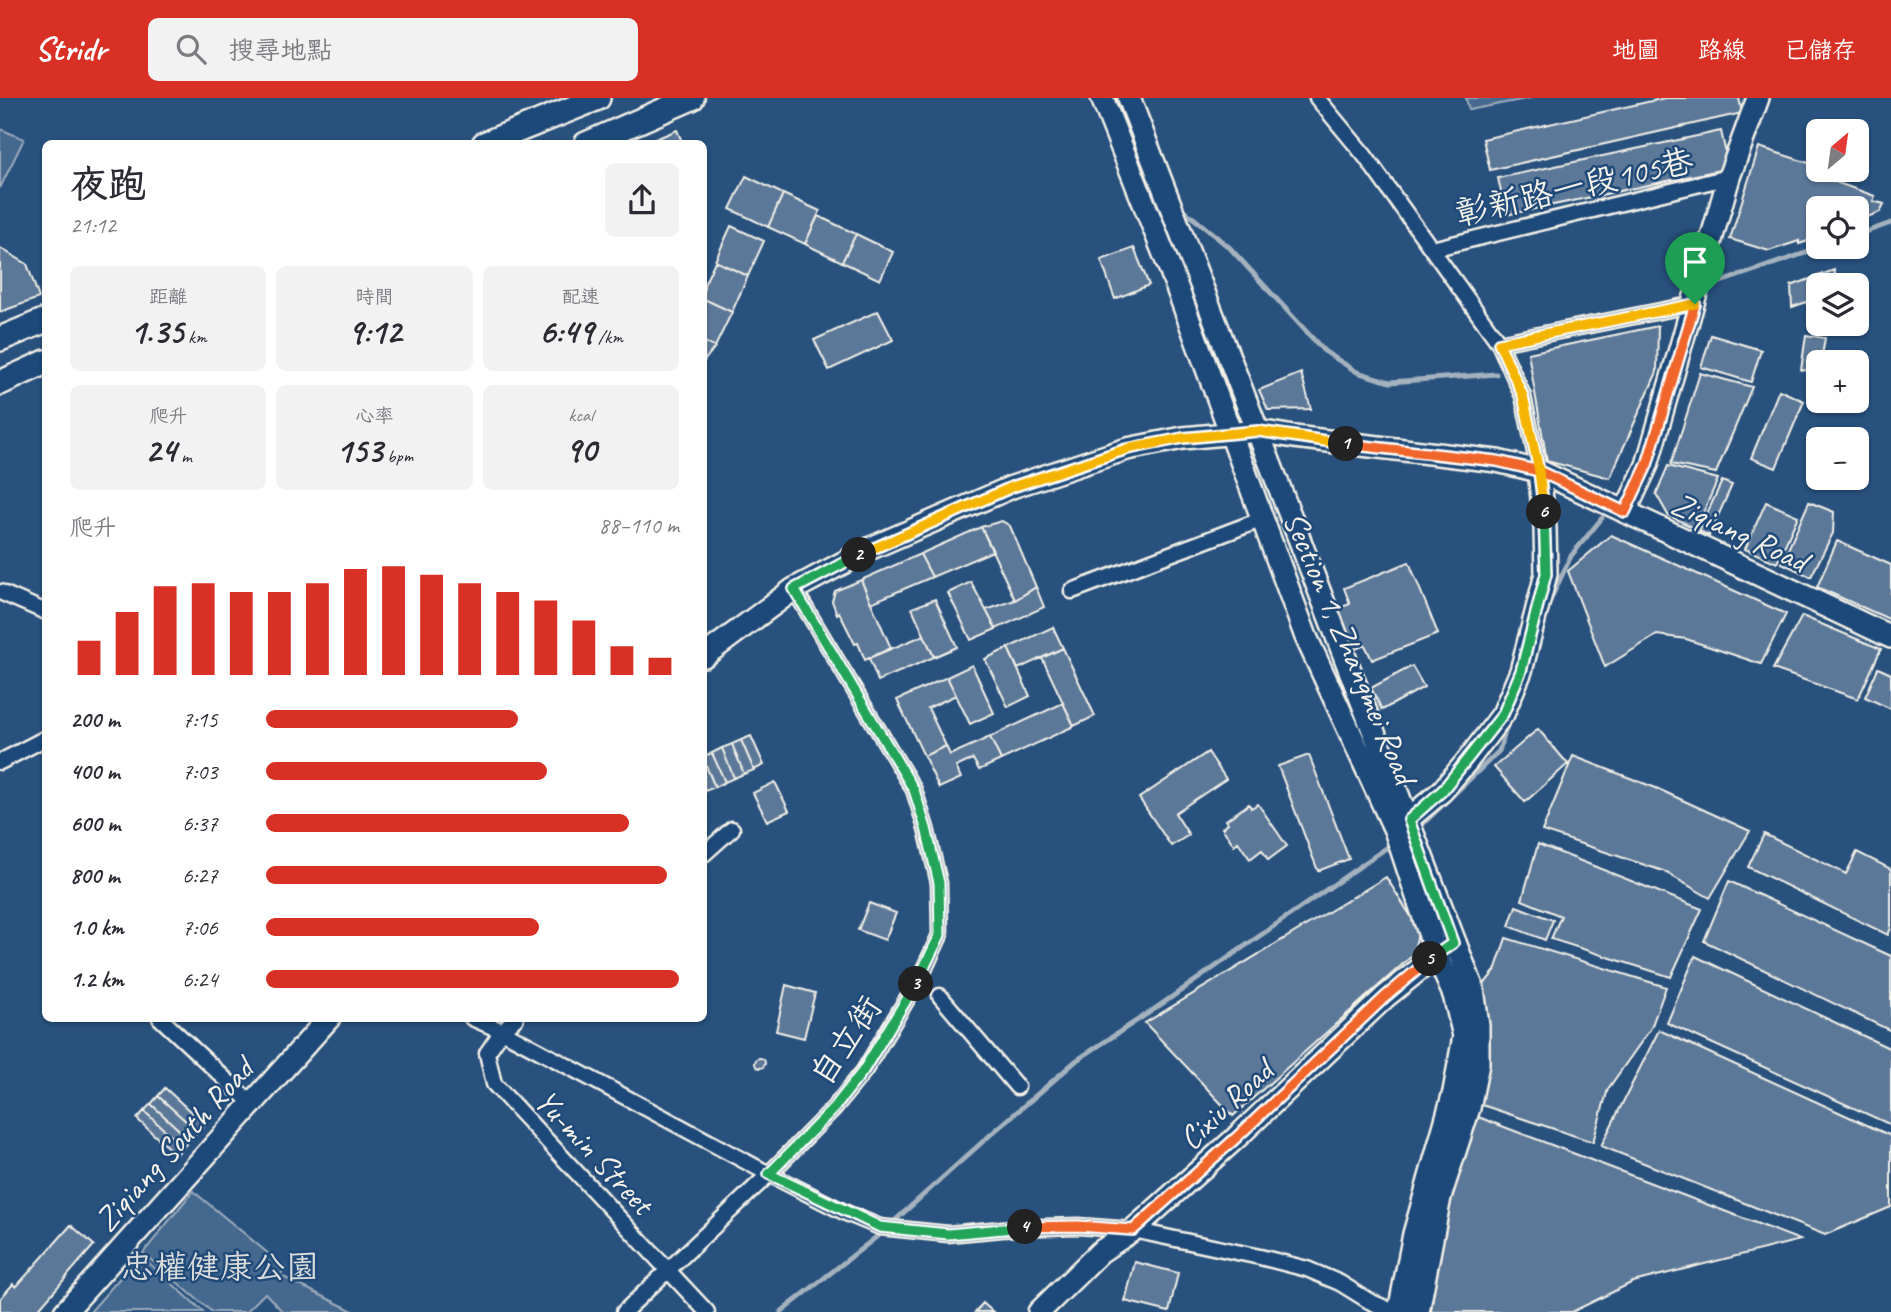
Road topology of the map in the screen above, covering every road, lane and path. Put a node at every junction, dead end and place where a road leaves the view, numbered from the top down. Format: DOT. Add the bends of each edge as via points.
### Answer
graph roads {
  1 [pos="598,98"];
  2 [pos="692,98"];
  3 [pos="1102,98"];
  4 [pos="1129,98"];
  5 [pos="1317,98"];
  6 [pos="1758,98"];
  7 [pos="494,140"];
  8 [pos="595,140"];
  9 [pos="1729,177"];
  10 [pos="1432,248"];
  11 [pos="1695,304"];
  12 [pos="42,322"];
  13 [pos="0,339"];
  14 [pos="1499,343"];
  15 [pos="42,364"];
  16 [pos="0,383"];
  17 [pos="1258,431"];
  18 [pos="1231,434"];
  19 [pos="1539,471"];
  20 [pos="1625,512"];
  21 [pos="1263,519"];
  22 [pos="794,589"];
  23 [pos="1072,591"];
  24 [pos="0,592"];
  25 [pos="42,610"];
  26 [pos="1891,637"];
  27 [pos="707,654"];
  28 [pos="42,740"];
  29 [pos="0,762"];
  30 [pos="1402,825"];
  31 [pos="732,829"];
  32 [pos="707,850"];
  33 [pos="1445,948"];
  34 [pos="940,996"];
  35 [pos="164,1022"];
  36 [pos="325,1022"];
  37 [pos="481,1022"];
  38 [pos="512,1022"];
  39 [pos="502,1031"];
  40 [pos="1017,1087"];
  41 [pos="252,1104"];
  42 [pos="769,1174"];
  43 [pos="1133,1230"];
  44 [pos="668,1270"];
  45 [pos="1411,1311"];
  46 [pos="65,1312"];
  47 [pos="624,1312"];
  48 [pos="707,1312"];
  49 [pos="1039,1312"];
  50 [pos="1394,1312"];
  1 -- 7 [label="main road"];
  2 -- 8 [label="main road"];
  3 -- 18 [label="street, Section 1, Zhangmei Road"];
  4 -- 17 [label="street, Section 1, Zhangmei Road"];
  5 -- 10 [label="street"];
  6 -- 9 [label="street"];
  9 -- 10 [label="street, 彰新路一段105巷"];
  9 -- 11 [label="street"];
  10 -- 14 [label="street"];
  11 -- 14 [label="street"];
  11 -- 20 [label="street" via="1647,465"];
  12 -- 13 [label="main road"];
  14 -- 19 [label="street" via="1523,396"];
  15 -- 16 [label="main road"];
  17 -- 18 [label="street, Ziqiang Road"];
  17 -- 19 [label="street, Ziqiang Road" via="1497,461"];
  17 -- 30 [label="street, Section 1, Zhangmei Road"];
  18 -- 21 [label="street, Section 1, Zhangmei Road"];
  18 -- 22 [label="street" via="1127,449 1012,487 871,548"];
  19 -- 20 [label="street, Ziqiang Road"];
  19 -- 30 [label="street" via="1546,574 1521,671 1503,714 1468,760 1442,791"];
  20 -- 26 [label="street, Ziqiang Road"];
  21 -- 23 [label="street"];
  21 -- 30 [label="street, Section 1, Zhangmei Road" via="1306,637"];
  22 -- 27 [label="street"];
  22 -- 42 [label="street, 自立街" via="914,790 939,883 940,935 922,974 863,1071 834,1108"];
  24 -- 25 [label="street"];
  28 -- 29 [label="street"];
  30 -- 33 [label="street, Section 1, Zhangmei Road"];
  31 -- 32 [label="street"];
  33 -- 43 [label="street, Cixiu Road" via="1385,997"];
  33 -- 45 [label="street, Section 1, Zhangmei Road" via="1473,989 1478,1064"];
  34 -- 40 [label="street"];
  35 -- 41 [label="street"];
  36 -- 41 [label="street, Ziqiang South Road"];
  37 -- 39 [label="street"];
  38 -- 39 [label="street, Yu-min Street"];
  39 -- 42 [label="street"];
  39 -- 44 [label="street, Yu-min Street" via="487,1053 494,1084"];
  41 -- 46 [label="street, Ziqiang South Road"];
  42 -- 43 [label="street" via="880,1227 948,1234 1078,1226"];
  42 -- 44 [label="street, 自立街"];
  43 -- 49 [label="street, Cixiu Road" via="1100,1252"];
  43 -- 50 [label="street" via="1307,1269"];
  44 -- 47 [label="street, 自立街"];
  44 -- 48 [label="street, Yu-min Street"];
}
